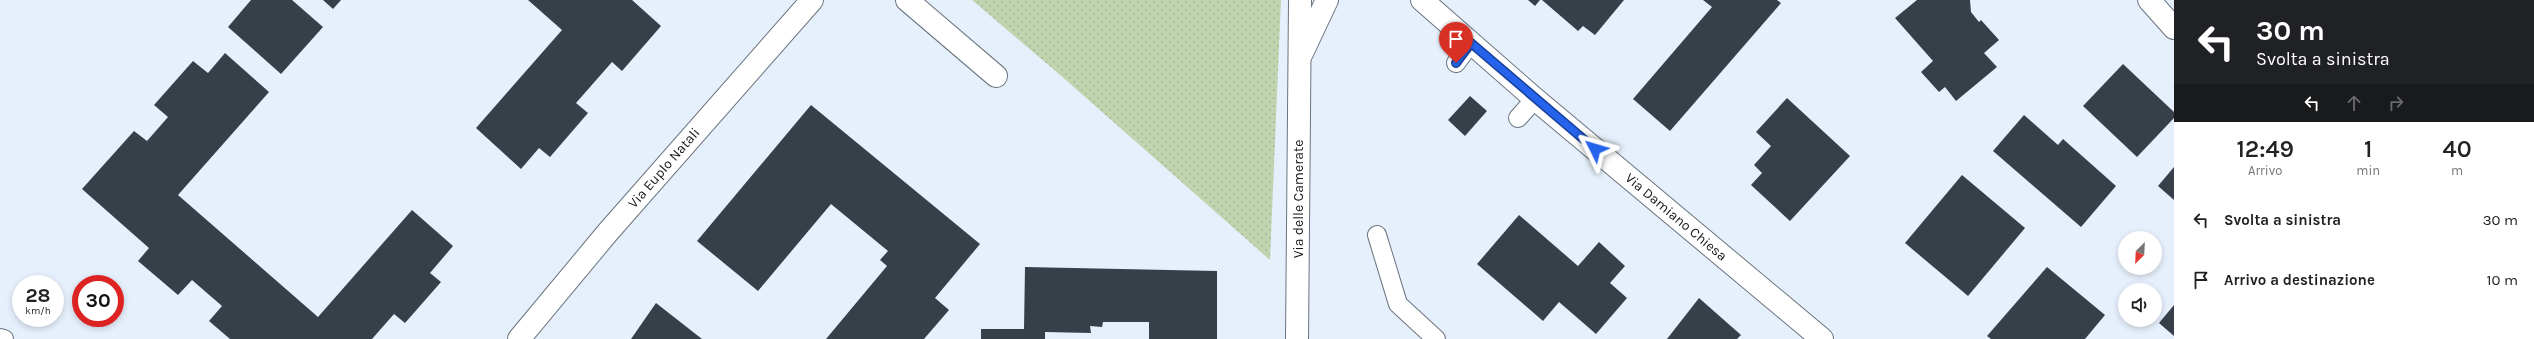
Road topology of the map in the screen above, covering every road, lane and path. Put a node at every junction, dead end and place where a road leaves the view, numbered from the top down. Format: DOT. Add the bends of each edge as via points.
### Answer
graph roads {
  1 [pos="812,0"];
  2 [pos="907,0"];
  3 [pos="1300,0"];
  4 [pos="1327,0"];
  5 [pos="1422,0"];
  6 [pos="2148,0"];
  7 [pos="2174,28"];
  8 [pos="1471,43"];
  9 [pos="1299,60"];
  10 [pos="1456,63"];
  11 [pos="996,76"];
  12 [pos="1535,99"];
  13 [pos="1518,118"];
  14 [pos="1377,235"];
  15 [pos="0,338"];
  16 [pos="4,339"];
  17 [pos="519,339"];
  18 [pos="1297,339"];
  19 [pos="1436,339"];
  20 [pos="1822,339"];
  1 -- 17 [label="street, Via Euplo Natali" via="608,232"];
  2 -- 11 [label="street"];
  3 -- 9 [label="street, Via delle Camerate"];
  4 -- 9 [label="street, Via delle Camerate"];
  5 -- 8 [label="street, Via Damiano Chiesa"];
  6 -- 7 [label="street"];
  8 -- 10 [label="lane"];
  8 -- 12 [label="street, Via Damiano Chiesa"];
  9 -- 18 [label="street, Via delle Camerate"];
  12 -- 13 [label="lane"];
  12 -- 20 [label="street, Via Damiano Chiesa"];
  14 -- 19 [label="lane" via="1398,304"];
  15 -- 16 [label="lane"];
}
